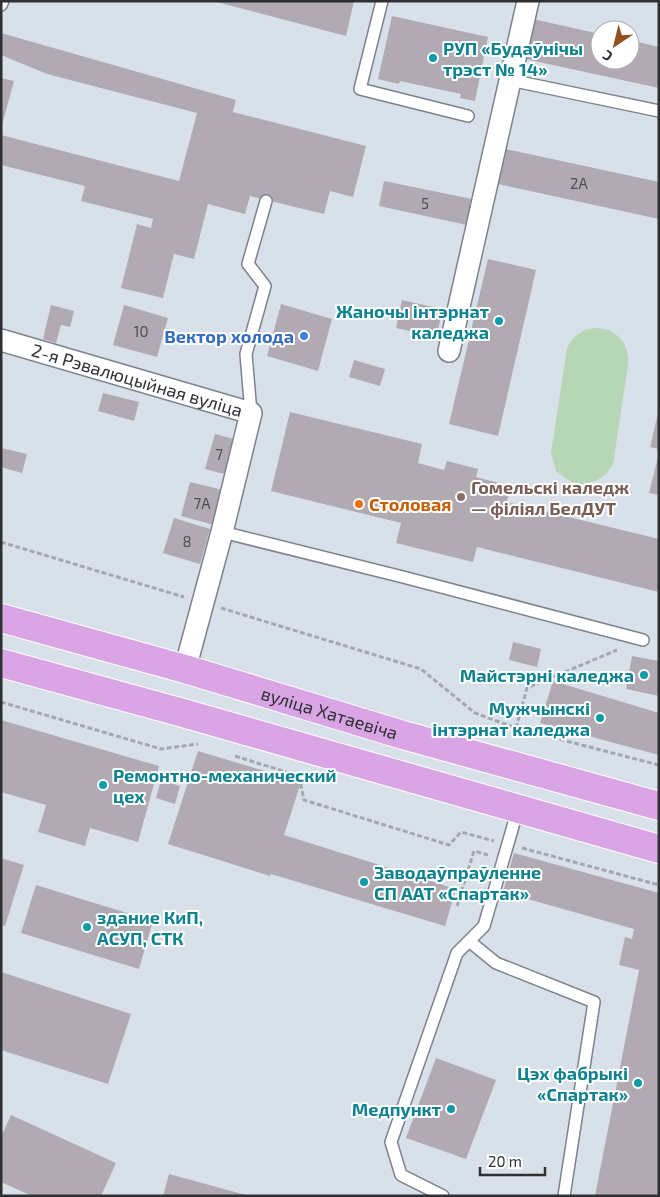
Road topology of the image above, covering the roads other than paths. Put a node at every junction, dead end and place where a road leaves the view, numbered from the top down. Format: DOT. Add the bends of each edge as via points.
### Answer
graph roads {
  1 [pos="3,1"];
  2 [pos="382,1"];
  3 [pos="528,1"];
  4 [pos="1,5"];
  5 [pos="510,80"];
  6 [pos="659,111"];
  7 [pos="468,116"];
  8 [pos="266,201"];
  9 [pos="1,340"];
  10 [pos="449,351"];
  11 [pos="251,413"];
  12 [pos="222,532"];
  13 [pos="1,618"];
  14 [pos="642,640"];
  15 [pos="1,663"];
  16 [pos="185,669"];
  17 [pos="659,806"];
  18 [pos="518,809"];
  19 [pos="659,850"];
  20 [pos="469,941"];
  21 [pos="443,1196"];
  22 [pos="564,1196"];
  1 -- 4 [label="lane"];
  2 -- 7 [label="lane" via="360,89"];
  3 -- 5 [label="street"];
  5 -- 6 [label="lane"];
  5 -- 10 [label="street"];
  8 -- 11 [label="lane" via="248,264 265,286 246,354"];
  9 -- 11 [label="street, 2-я Рэвалюцыйная вуліца"];
  11 -- 12 [label="street, 2-я Рэвалюцыйная вуліца"];
  12 -- 14 [label="lane"];
  12 -- 16 [label="street, 2-я Рэвалюцыйная вуліца"];
  13 -- 16 [label="main road, вуліца Хатаевіча"];
  15 -- 18 [label="main road"];
  16 -- 17 [label="main road, вуліца Хатаевіча" via="403,735"];
  18 -- 19 [label="main road"];
  18 -- 20 [label="lane" via="484,926"];
  20 -- 21 [label="lane" via="457,953 391,1142 401,1175"];
  20 -- 22 [label="lane" via="496,963 594,1002"];
}
